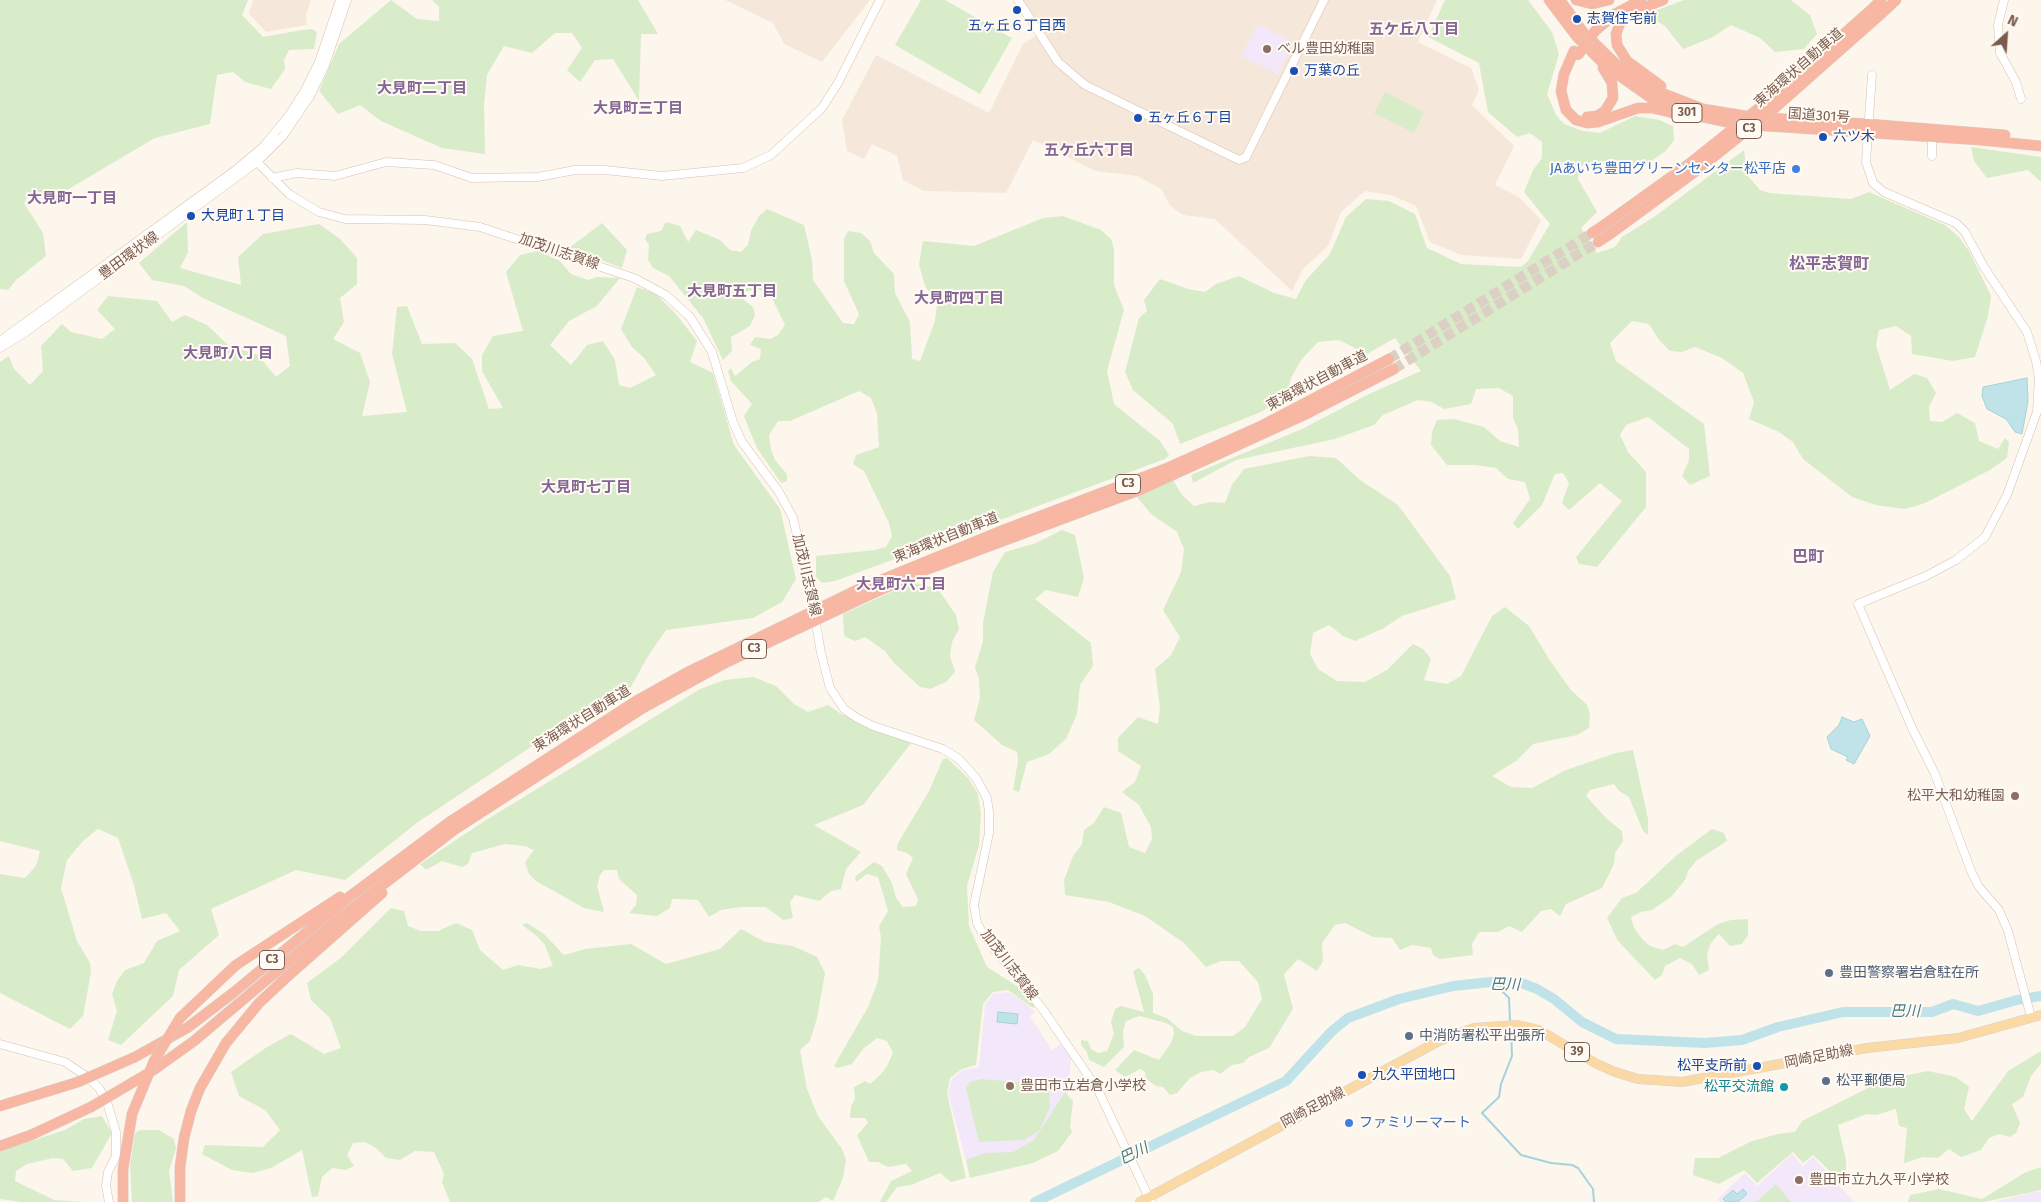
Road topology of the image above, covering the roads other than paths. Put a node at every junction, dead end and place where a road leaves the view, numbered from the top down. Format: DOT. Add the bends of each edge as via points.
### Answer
graph roads {
  1 [pos="340,0"];
  2 [pos="347,0"];
  3 [pos="880,0"];
  4 [pos="1018,0"];
  5 [pos="1324,0"];
  6 [pos="1576,0"];
  7 [pos="1609,0"];
  8 [pos="1628,0"];
  9 [pos="1641,0"];
  10 [pos="1663,0"];
  11 [pos="1882,0"];
  12 [pos="1896,0"];
  13 [pos="2004,0"];
  14 [pos="1554,2"];
  15 [pos="1877,11"];
  16 [pos="1593,30"];
  17 [pos="1576,53"];
  18 [pos="1872,75"];
  19 [pos="2021,99"];
  20 [pos="1777,118"];
  21 [pos="1736,124"];
  22 [pos="1868,128"];
  23 [pos="1932,137"];
  24 [pos="2041,139"];
  25 [pos="2041,146"];
  26 [pos="1932,156"];
  27 [pos="254,160"];
  28 [pos="272,178"];
  29 [pos="1595,238"];
  30 [pos="0,341"];
  31 [pos="0,348"];
  32 [pos="1389,359"];
  33 [pos="1394,369"];
  34 [pos="640,705"];
  35 [pos="454,830"];
  36 [pos="404,856"];
  37 [pos="2030,1013"];
  38 [pos="2041,1015"];
  39 [pos="0,1044"];
  40 [pos="1,1106"];
  41 [pos="0,1146"];
  42 [pos="1150,1200"];
  43 [pos="109,1202"];
  44 [pos="123,1202"];
  45 [pos="180,1202"];
  46 [pos="1140,1202"];
  1 -- 27 [label="street" via="319,62 304,92"];
  2 -- 27 [label="street" via="325,65 310,96 284,136"];
  3 -- 28 [label="street" via="822,108 771,155 743,168 662,176 576,170 538,177 472,178 434,165 386,162 335,176 297,173"];
  4 -- 5 [label="street" via="1058,62 1085,85 1239,160 1246,157"];
  6 -- 7 [label="highway" via="1592,4"];
  8 -- 16 [label="highway" via="1610,11"];
  9 -- 16 [label="highway"];
  10 -- 20 [label="highway" via="1634,11 1620,23 1617,45 1627,61 1658,85 1696,103 1723,111"];
  11 -- 15 [label="highway, 東海環状自動車道 / C3"];
  12 -- 15 [label="highway, 東海環状自動車道 / C3"];
  13 -- 19 [label="street" via="1998,25 2000,53 2016,82"];
  14 -- 17 [label="highway" via="1571,33 1612,83 1614,94 1611,103 1597,116 1578,114 1569,102 1568,82"];
  14 -- 20 [label="highway, 国道301号 / 301" via="1602,52 1653,89 1680,102 1715,112"];
  14 -- 21 [label="highway, 国道301号 / 301" via="1569,28 1596,58 1640,91 1689,114"];
  15 -- 29 [label="highway, 東海環状自動車道 / C3, bridge"];
  16 -- 17 [label="highway, bridge"];
  17 -- 21 [label="highway" via="1564,74 1561,91 1566,110 1576,120 1598,122 1645,107"];
  18 -- 22 [label="street"];
  20 -- 22 [label="highway, 国道301号 / 301"];
  21 -- 22 [label="highway, 国道301号 / 301"];
  22 -- 23 [label="highway, 国道301号 / 301"];
  22 -- 24 [label="highway, 国道301号 / 301"];
  22 -- 37 [label="street" via="1866,162 1873,182 1884,192 1956,223 1965,232 2027,332 2036,361 2039,378 2037,412 1995,520 1985,537 1969,551 1926,576 1858,604 1914,734 1935,774 1971,871 1979,887 1999,910 2015,954"];
  23 -- 25 [label="highway, 国道301号 / 301"];
  23 -- 26 [label="street"];
  27 -- 28 [label="street, 加茂川志賀線"];
  27 -- 30 [label="street, 豊田環状線"];
  27 -- 31 [label="street, 豊田環状線" via="26,332"];
  28 -- 42 [label="street, 加茂川志賀線" via="303,204 335,217 368,221 456,222 480,226 549,248 653,287 690,317 712,352 742,442 779,492 793,518 830,688 844,709 857,718 943,749 959,759 976,778 989,812 989,833 974,905 977,922 984,936 1084,1067"];
  32 -- 34 [label="highway, 東海環状自動車道 / C3, bridge" via="1270,421 1173,465 859,589 703,665"];
  33 -- 34 [label="highway, 東海環状自動車道 / C3, bridge" via="1304,415 1151,485 928,569 867,596"];
  34 -- 35 [label="highway, 東海環状自動車道 / C3"];
  34 -- 36 [label="highway, 東海環状自動車道 / C3" via="493,792"];
  35 -- 41 [label="highway, bridge" via="340,918 194,1041 152,1071 91,1107"];
  35 -- 45 [label="highway" via="289,975 240,1025 212,1066 191,1111 184,1138"];
  36 -- 40 [label="highway, C3, bridge" via="187,1028 135,1057 78,1082"];
  36 -- 44 [label="highway, C3, bridge" via="379,868 236,965 180,1018 154,1061 132,1114 123,1169"];
  37 -- 38 [label="main road, 岡崎足助線 / 39"];
  37 -- 42 [label="main road, 岡崎足助線 / 39" via="1958,1038 1868,1048 1682,1082 1638,1079 1616,1072 1539,1030 1518,1025 1474,1028 1439,1041"];
  39 -- 43 [label="street" via="65,1062 99,1088 116,1132 116,1156 108,1172 106,1186"];
  42 -- 46 [label="main road, 岡崎足助線 / 39"];
}
